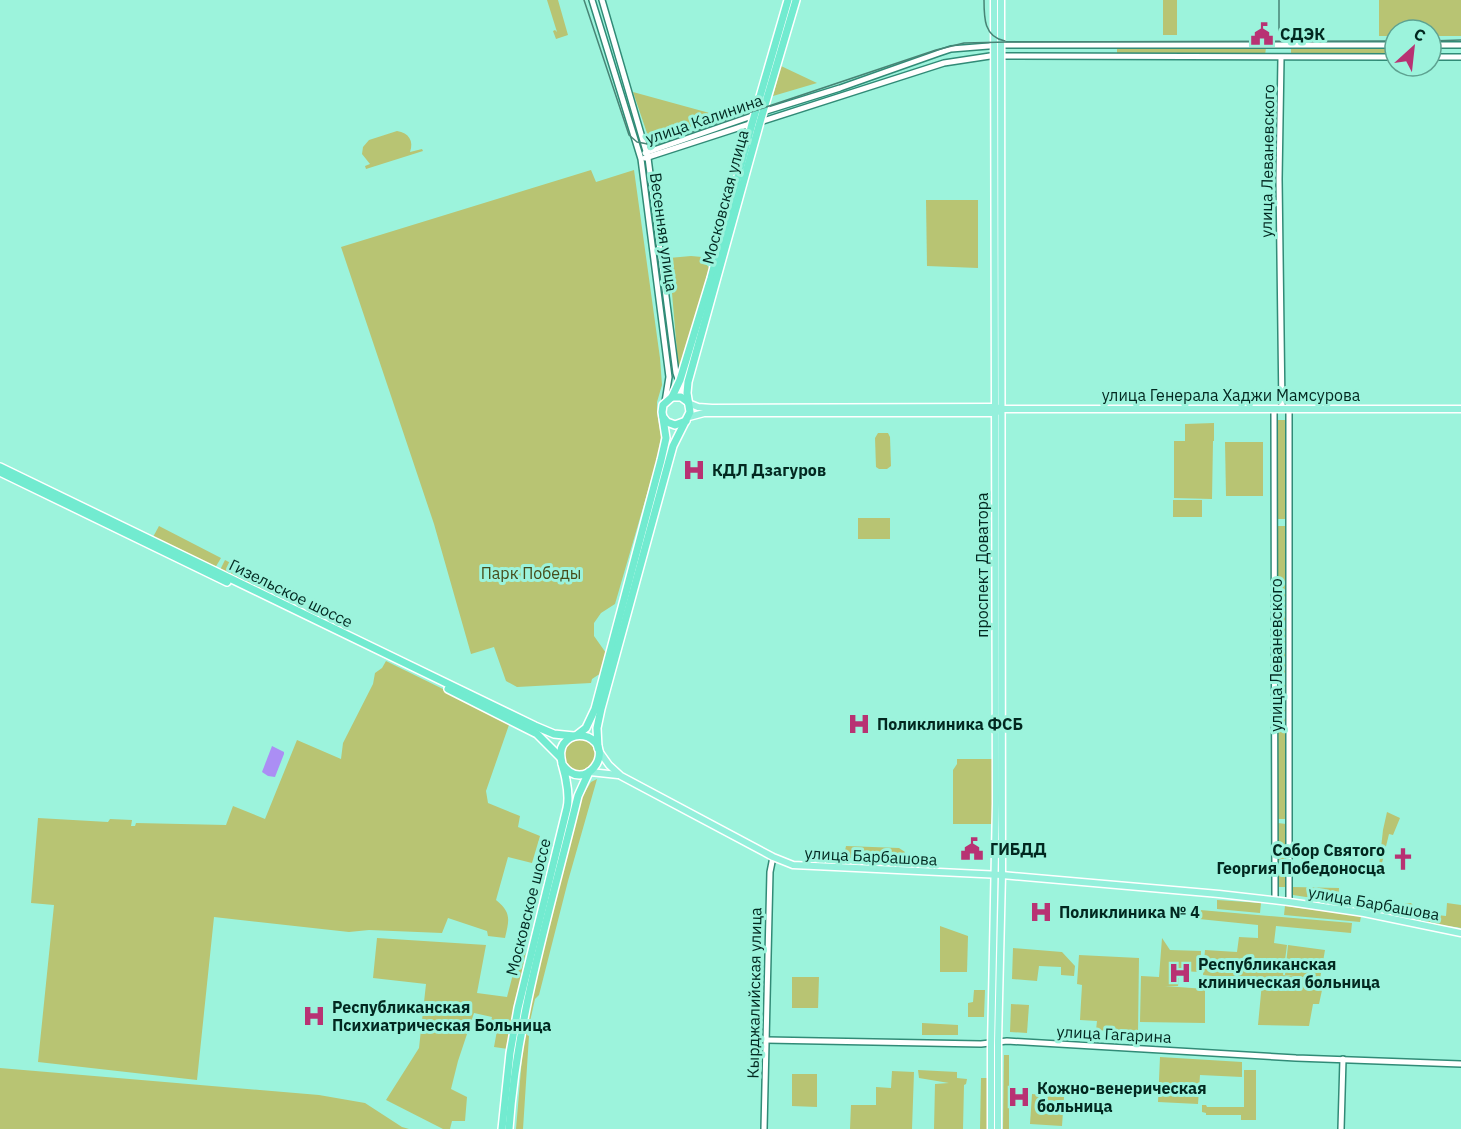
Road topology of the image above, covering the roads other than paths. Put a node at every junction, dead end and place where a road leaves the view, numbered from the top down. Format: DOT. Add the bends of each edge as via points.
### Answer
graph roads {
  1 [pos="592,0"];
  2 [pos="602,0"];
  3 [pos="788,0"];
  4 [pos="796,0"];
  5 [pos="994,0"];
  6 [pos="1001,0"];
  7 [pos="998,45"];
  8 [pos="1383,45"];
  9 [pos="1443,45"];
  10 [pos="1461,45"];
  11 [pos="998,55"];
  12 [pos="1383,57"];
  13 [pos="1443,57"];
  14 [pos="1461,57"];
  15 [pos="1281,58"];
  16 [pos="763,112"];
  17 [pos="755,115"];
  18 [pos="756,123"];
  19 [pos="647,151"];
  20 [pos="648,158"];
  21 [pos="641,159"];
  22 [pos="678,383"];
  23 [pos="672,397"];
  24 [pos="687,401"];
  25 [pos="665,402"];
  26 [pos="1461,408"];
  27 [pos="1274,409"];
  28 [pos="1285,409"];
  29 [pos="925,410"];
  30 [pos="997,410"];
  31 [pos="663,416"];
  32 [pos="688,419"];
  33 [pos="0,466"];
  34 [pos="0,472"];
  35 [pos="359,643"];
  36 [pos="574,736"];
  37 [pos="599,750"];
  38 [pos="561,760"];
  39 [pos="590,772"];
  40 [pos="621,776"];
  41 [pos="773,857"];
  42 [pos="999,875"];
  43 [pos="1275,900"];
  44 [pos="1289,902"];
  45 [pos="1461,933"];
  46 [pos="766,1040"];
  47 [pos="994,1042"];
  48 [pos="1343,1059"];
  49 [pos="1461,1064"];
  50 [pos="502,1129"];
  51 [pos="509,1129"];
  52 [pos="764,1129"];
  53 [pos="992,1129"];
  54 [pos="998,1129"];
  55 [pos="1341,1129"];
  1 -- 21 [label="street, Весенняя улица"];
  2 -- 19 [label="street, Весенняя улица"];
  3 -- 17 [label="highway, Московская улица"];
  4 -- 16 [label="highway, Московская улица"];
  5 -- 7 [label="main road, проспект Доватора"];
  6 -- 7 [label="main road, проспект Доватора"];
  7 -- 8 [label="street, улица Калинина"];
  7 -- 11 [label="main road, проспект Доватора"];
  7 -- 16 [label="street, улица Калинина" via="951,49"];
  9 -- 10 [label="street"];
  11 -- 15 [label="street, улица Калинина"];
  11 -- 18 [label="street, улица Калинина" via="944,63"];
  11 -- 30 [label="main road, проспект Доватора"];
  12 -- 15 [label="street, улица Калинина"];
  13 -- 14 [label="street"];
  15 -- 28 [label="street, улица Леваневского" via="1279,186"];
  16 -- 17 [label="street, улица Калинина"];
  16 -- 18 [label="highway, Московская улица"];
  17 -- 18 [label="highway, Московская улица"];
  17 -- 19 [label="street, улица Калинина"];
  18 -- 20 [label="street, улица Калинина"];
  18 -- 22 [label="highway, Московская улица"];
  18 -- 24 [label="highway, Московская улица" via="688,382"];
  19 -- 20 [label="street, Весенняя улица"];
  19 -- 21 [label="street, улица Калинина"];
  20 -- 21 [label="street, улица Калинина"];
  20 -- 22 [label="street, Весенняя улица"];
  21 -- 25 [label="street, Весенняя улица" via="669,376"];
  22 -- 23 [label="highway, Московская улица"];
  22 -- 24 [label="street, Весенняя улица"];
  23 -- 24 [label="highway"];
  23 -- 25 [label="highway"];
  24 -- 29 [label="main road, улица Генерала Хаджи Мамсурова" via="712,408"];
  24 -- 32 [label="highway, Московская улица"];
  25 -- 31 [label="highway"];
  26 -- 28 [label="main road, улица Генерала Хаджи Мамсурова"];
  27 -- 28 [label="main road, улица Генерала Хаджи Мамсурова"];
  27 -- 30 [label="main road, улица Генерала Хаджи Мамсурова"];
  27 -- 43 [label="street, улица Леваневского"];
  28 -- 44 [label="street, улица Леваневского"];
  29 -- 30 [label="main road, улица Генерала Хаджи Мамсурова"];
  29 -- 32 [label="main road, улица Генерала Хаджи Мамсурова" via="704,413"];
  30 -- 42 [label="main road, проспект Доватора"];
  31 -- 32 [label="highway" via="675,425"];
  31 -- 36 [label="highway" via="665,444 604,673 590,721"];
  32 -- 37 [label="highway" via="673,446 638,570 598,720"];
  33 -- 35 [label="highway, Гизельское шоссе"];
  34 -- 35 [label="highway, Гизельское шоссе"];
  35 -- 36 [label="highway, Гизельское шоссе" via="542,729"];
  35 -- 38 [label="highway, Гизельское шоссе" via="532,730"];
  36 -- 37 [label="highway" via="588,737"];
  36 -- 38 [label="highway" via="564,743"];
  37 -- 39 [label="highway" via="597,764"];
  37 -- 40 [label="main road, улица Барбашова"];
  38 -- 39 [label="highway" via="575,774"];
  38 -- 50 [label="highway, Московское шоссе" via="568,790 567,808 518,1008"];
  39 -- 40 [label="main road, улица Барбашова"];
  39 -- 51 [label="highway, Московское шоссе" via="578,796 528,997 517,1051"];
  40 -- 41 [label="main road, улица Барбашова"];
  41 -- 42 [label="main road, улица Барбашова" via="806,867"];
  41 -- 46 [label="street, Кырджалийская улица"];
  42 -- 43 [label="main road, улица Барбашова"];
  42 -- 47 [label="main road, проспект Доватора"];
  43 -- 44 [label="main road, улица Барбашова"];
  44 -- 45 [label="main road, улица Барбашова"];
  46 -- 47 [label="street, улица Гагарина"];
  46 -- 52 [label="street, Кырджалийская улица"];
  47 -- 48 [label="street, улица Гагарина"];
  47 -- 53 [label="main road, проспект Доватора"];
  47 -- 54 [label="main road, проспект Доватора"];
  48 -- 49 [label="street, улица Гагарина"];
  48 -- 55 [label="street"];
}
